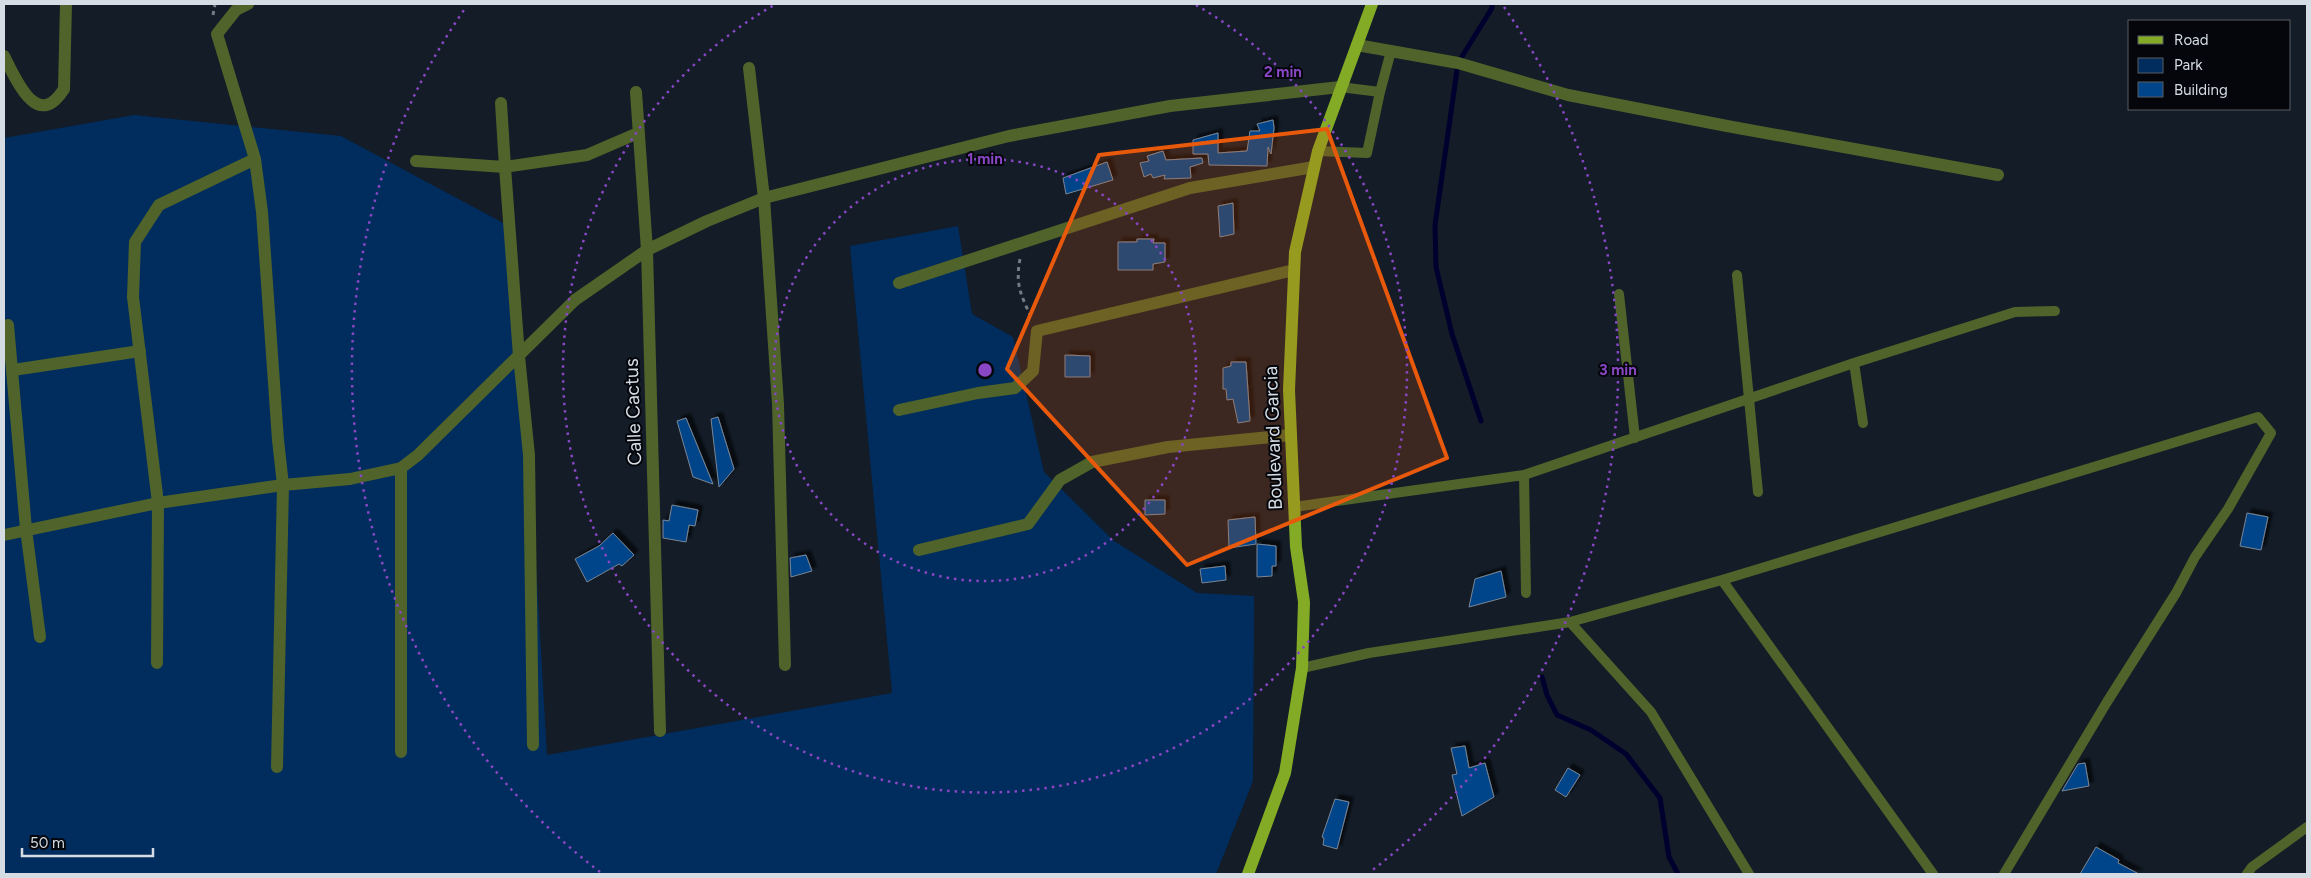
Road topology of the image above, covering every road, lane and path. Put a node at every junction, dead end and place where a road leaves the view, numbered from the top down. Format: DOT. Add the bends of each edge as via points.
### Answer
graph roads {
  1 [pos="66,4"];
  2 [pos="248,4"];
  3 [pos="1372,4"];
  4 [pos="1357,45"];
  5 [pos="1392,51"];
  6 [pos="4,56"];
  7 [pos="749,68"];
  8 [pos="1340,87"];
  9 [pos="636,92"];
  10 [pos="1380,92"];
  11 [pos="501,103"];
  12 [pos="638,133"];
  13 [pos="1318,151"];
  14 [pos="255,159"];
  15 [pos="416,161"];
  16 [pos="505,167"];
  17 [pos="1314,167"];
  18 [pos="1998,175"];
  19 [pos="764,198"];
  20 [pos="1026,241"];
  21 [pos="647,250"];
  22 [pos="1294,270"];
  23 [pos="1737,275"];
  24 [pos="899,283"];
  25 [pos="1619,294"];
  26 [pos="2055,311"];
  27 [pos="8,325"];
  28 [pos="1037,331"];
  29 [pos="140,351"];
  30 [pos="519,356"];
  31 [pos="1854,363"];
  32 [pos="13,370"];
  33 [pos="1748,399"];
  34 [pos="899,410"];
  35 [pos="1863,424"];
  36 [pos="1291,435"];
  37 [pos="1635,438"];
  38 [pos="401,468"];
  39 [pos="1524,476"];
  40 [pos="284,485"];
  41 [pos="1758,492"];
  42 [pos="158,503"];
  43 [pos="1294,507"];
  44 [pos="26,529"];
  45 [pos="4,535"];
  46 [pos="919,550"];
  47 [pos="1722,580"];
  48 [pos="1526,593"];
  49 [pos="1570,622"];
  50 [pos="40,637"];
  51 [pos="157,663"];
  52 [pos="785,666"];
  53 [pos="1302,668"];
  54 [pos="660,731"];
  55 [pos="534,745"];
  56 [pos="401,752"];
  57 [pos="277,767"];
  58 [pos="2307,827"];
  59 [pos="1248,874"];
  60 [pos="1750,874"];
  61 [pos="1933,874"];
  62 [pos="2004,874"];
  63 [pos="2247,874"];
  1 -- 6 [label="street" via="64,89 56,101 47,105 31,101"];
  2 -- 14 [label="street" via="236,10 217,34"];
  3 -- 4 [label="main road, Boulevard Garcia"];
  4 -- 5 [label="street"];
  4 -- 8 [label="main road, Boulevard Garcia"];
  5 -- 10 [label="lane"];
  5 -- 18 [label="street" via="1458,63 1568,94"];
  7 -- 19 [label="street"];
  8 -- 10 [label="lane"];
  8 -- 13 [label="main road, Boulevard Garcia"];
  8 -- 19 [label="street" via="1170,106 1009,136"];
  9 -- 12 [label="street, Calle Cactus"];
  10 -- 13 [label="lane" via="1367,153"];
  11 -- 16 [label="street"];
  12 -- 16 [label="street" via="587,155"];
  12 -- 21 [label="street, Calle Cactus"];
  13 -- 17 [label="main road, Boulevard Garcia"];
  14 -- 29 [label="street" via="159,205 135,242 133,297"];
  14 -- 40 [label="street"];
  15 -- 16 [label="street"];
  16 -- 30 [label="street"];
  17 -- 20 [label="street" via="1190,188"];
  17 -- 22 [label="main road, Boulevard Garcia"];
  19 -- 21 [label="street" via="707,220"];
  19 -- 52 [label="street" via="778,404"];
  20 -- 24 [label="street"];
  20 -- 28 [label="path" via="1016,278"];
  21 -- 30 [label="street" via="575,300"];
  21 -- 54 [label="street, Calle Cactus"];
  22 -- 28 [label="street"];
  22 -- 36 [label="main road, Boulevard Garcia" via="1289,390"];
  23 -- 33 [label="lane"];
  25 -- 37 [label="lane"];
  26 -- 31 [label="lane" via="2014,312"];
  27 -- 32 [label="street"];
  28 -- 34 [label="street" via="1033,371 1016,388 978,392"];
  29 -- 32 [label="street"];
  29 -- 42 [label="street"];
  30 -- 38 [label="street"];
  30 -- 55 [label="street" via="529,456"];
  31 -- 33 [label="lane"];
  31 -- 35 [label="lane"];
  32 -- 44 [label="street"];
  33 -- 37 [label="lane"];
  33 -- 41 [label="lane"];
  36 -- 43 [label="main road, Boulevard Garcia"];
  36 -- 46 [label="street" via="1168,447 1092,462 1060,480 1028,524"];
  37 -- 39 [label="lane"];
  38 -- 40 [label="street" via="350,479"];
  38 -- 56 [label="street"];
  39 -- 43 [label="lane"];
  39 -- 48 [label="lane"];
  40 -- 42 [label="street"];
  40 -- 57 [label="street"];
  42 -- 44 [label="street"];
  42 -- 51 [label="street"];
  43 -- 53 [label="main road, Boulevard Garcia" via="1304,602"];
  44 -- 45 [label="street"];
  44 -- 50 [label="street"];
  47 -- 49 [label="lane"];
  47 -- 61 [label="lane"];
  47 -- 62 [label="lane" via="2258,418 2271,433 2228,509 2195,557"];
  49 -- 53 [label="lane"];
  49 -- 60 [label="lane" via="1651,712"];
  53 -- 59 [label="main road, Boulevard Garcia" via="1285,773"];
  58 -- 63 [label="lane"];
}
